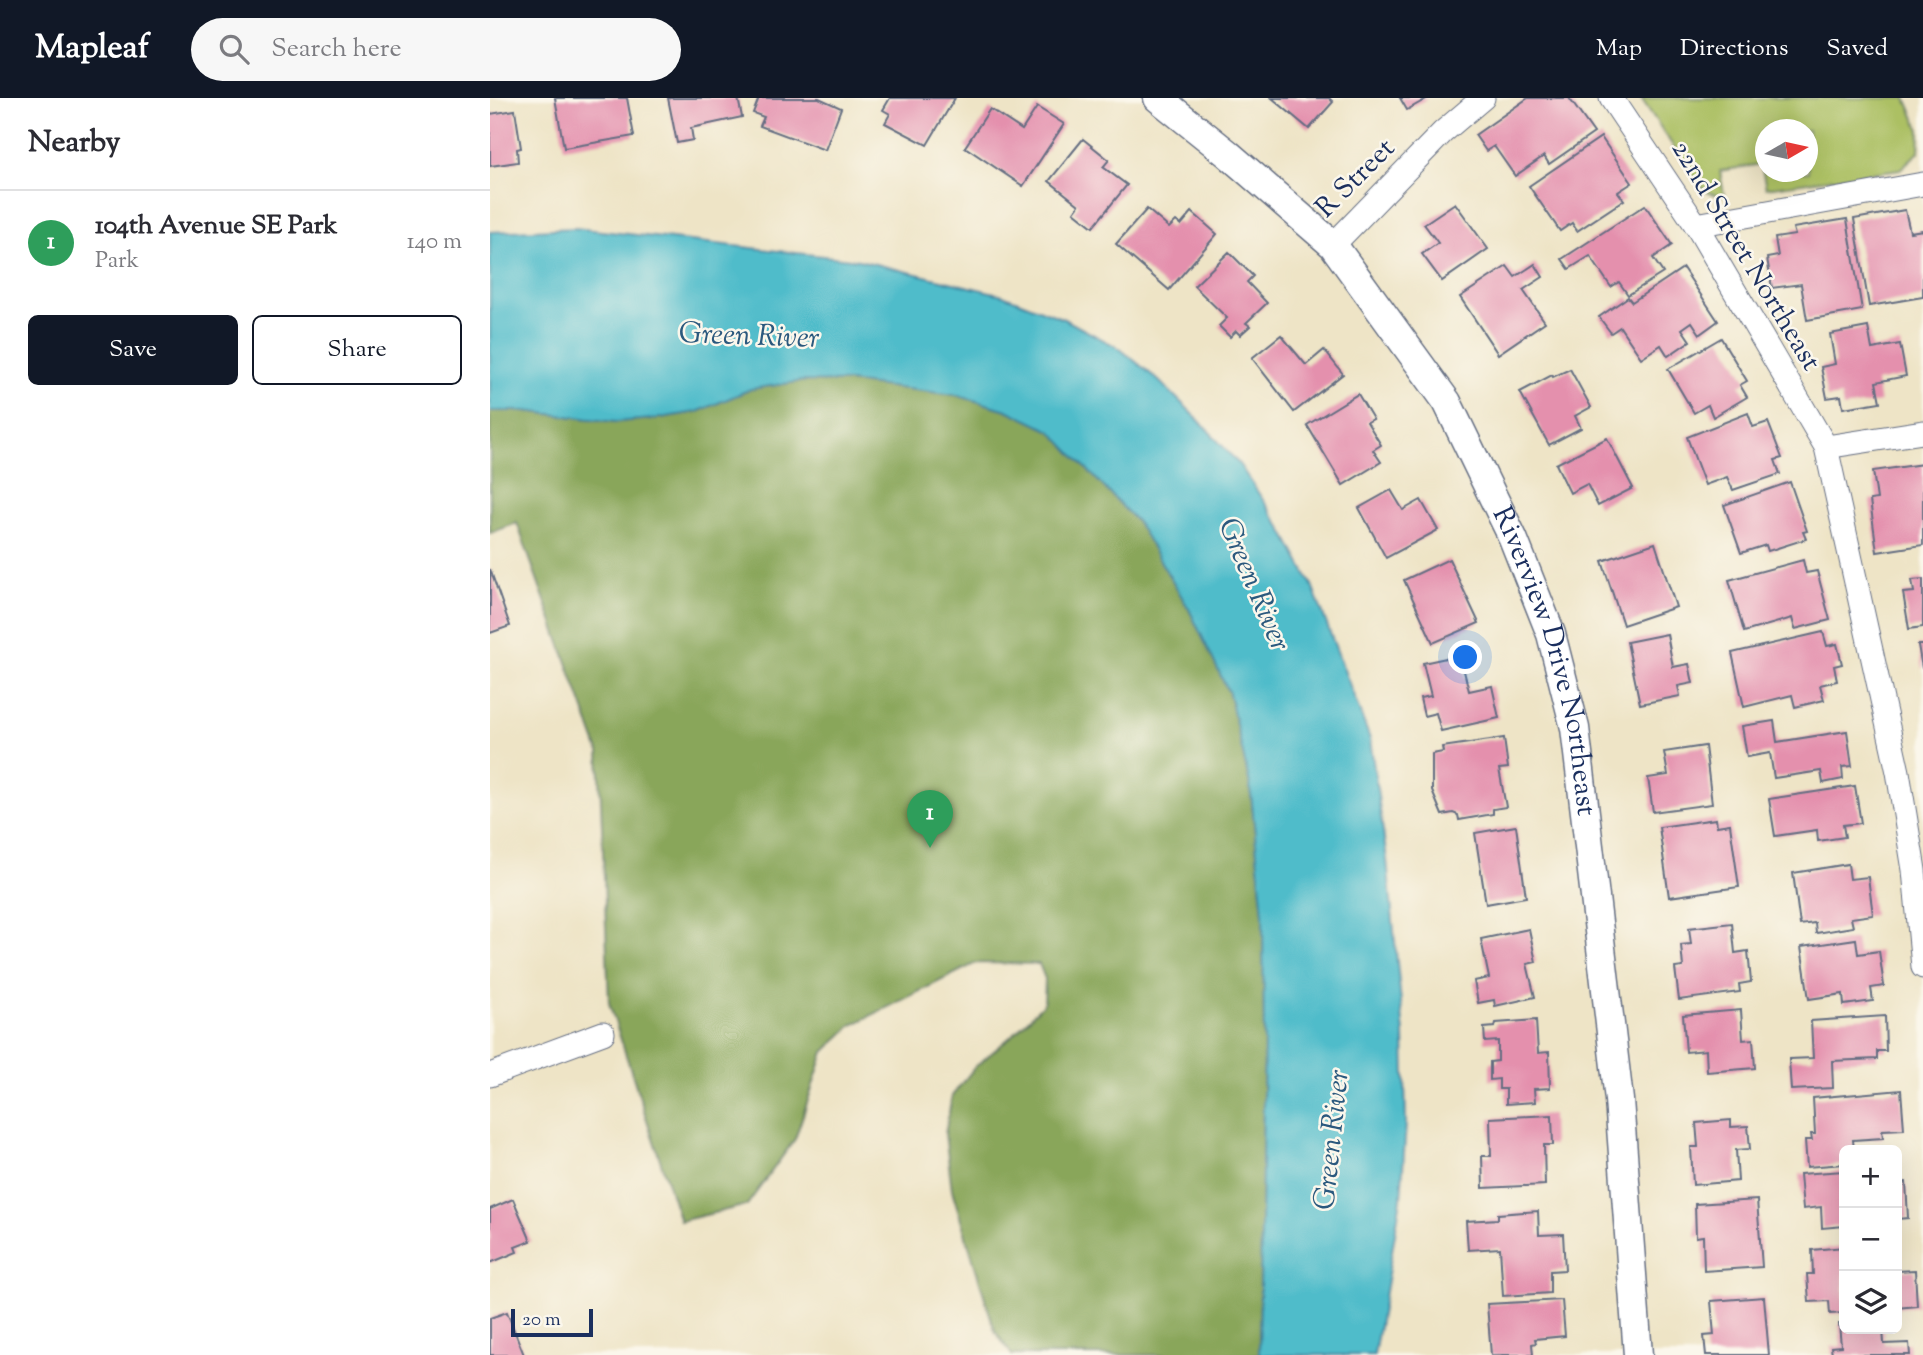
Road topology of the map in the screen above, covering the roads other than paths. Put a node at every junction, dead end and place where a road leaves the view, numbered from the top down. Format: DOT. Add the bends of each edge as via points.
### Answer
graph roads {
  1 [pos="1158,98"];
  2 [pos="1483,98"];
  3 [pos="1612,98"];
  4 [pos="1923,184"];
  5 [pos="1696,225"];
  6 [pos="1333,245"];
  7 [pos="1923,432"];
  8 [pos="1826,447"];
  9 [pos="1922,918"];
  10 [pos="1923,967"];
  11 [pos="603,1032"];
  12 [pos="490,1075"];
  13 [pos="1638,1355"];
  1 -- 6 [label="street, Riverview Drive Northeast"];
  2 -- 6 [label="street, R Street" via="1443,132"];
  3 -- 5 [label="street, 22nd Street Northeast"];
  4 -- 5 [label="street"];
  5 -- 8 [label="street, 22nd Street Northeast"];
  6 -- 13 [label="street, Riverview Drive Northeast" via="1447,402 1513,538 1551,634 1575,728 1619,1100"];
  7 -- 8 [label="street"];
  8 -- 9 [label="street, 22nd Street Northeast" via="1898,772"];
  9 -- 10 [label="street, 22nd Street Northeast"];
  11 -- 12 [label="street"];
}
